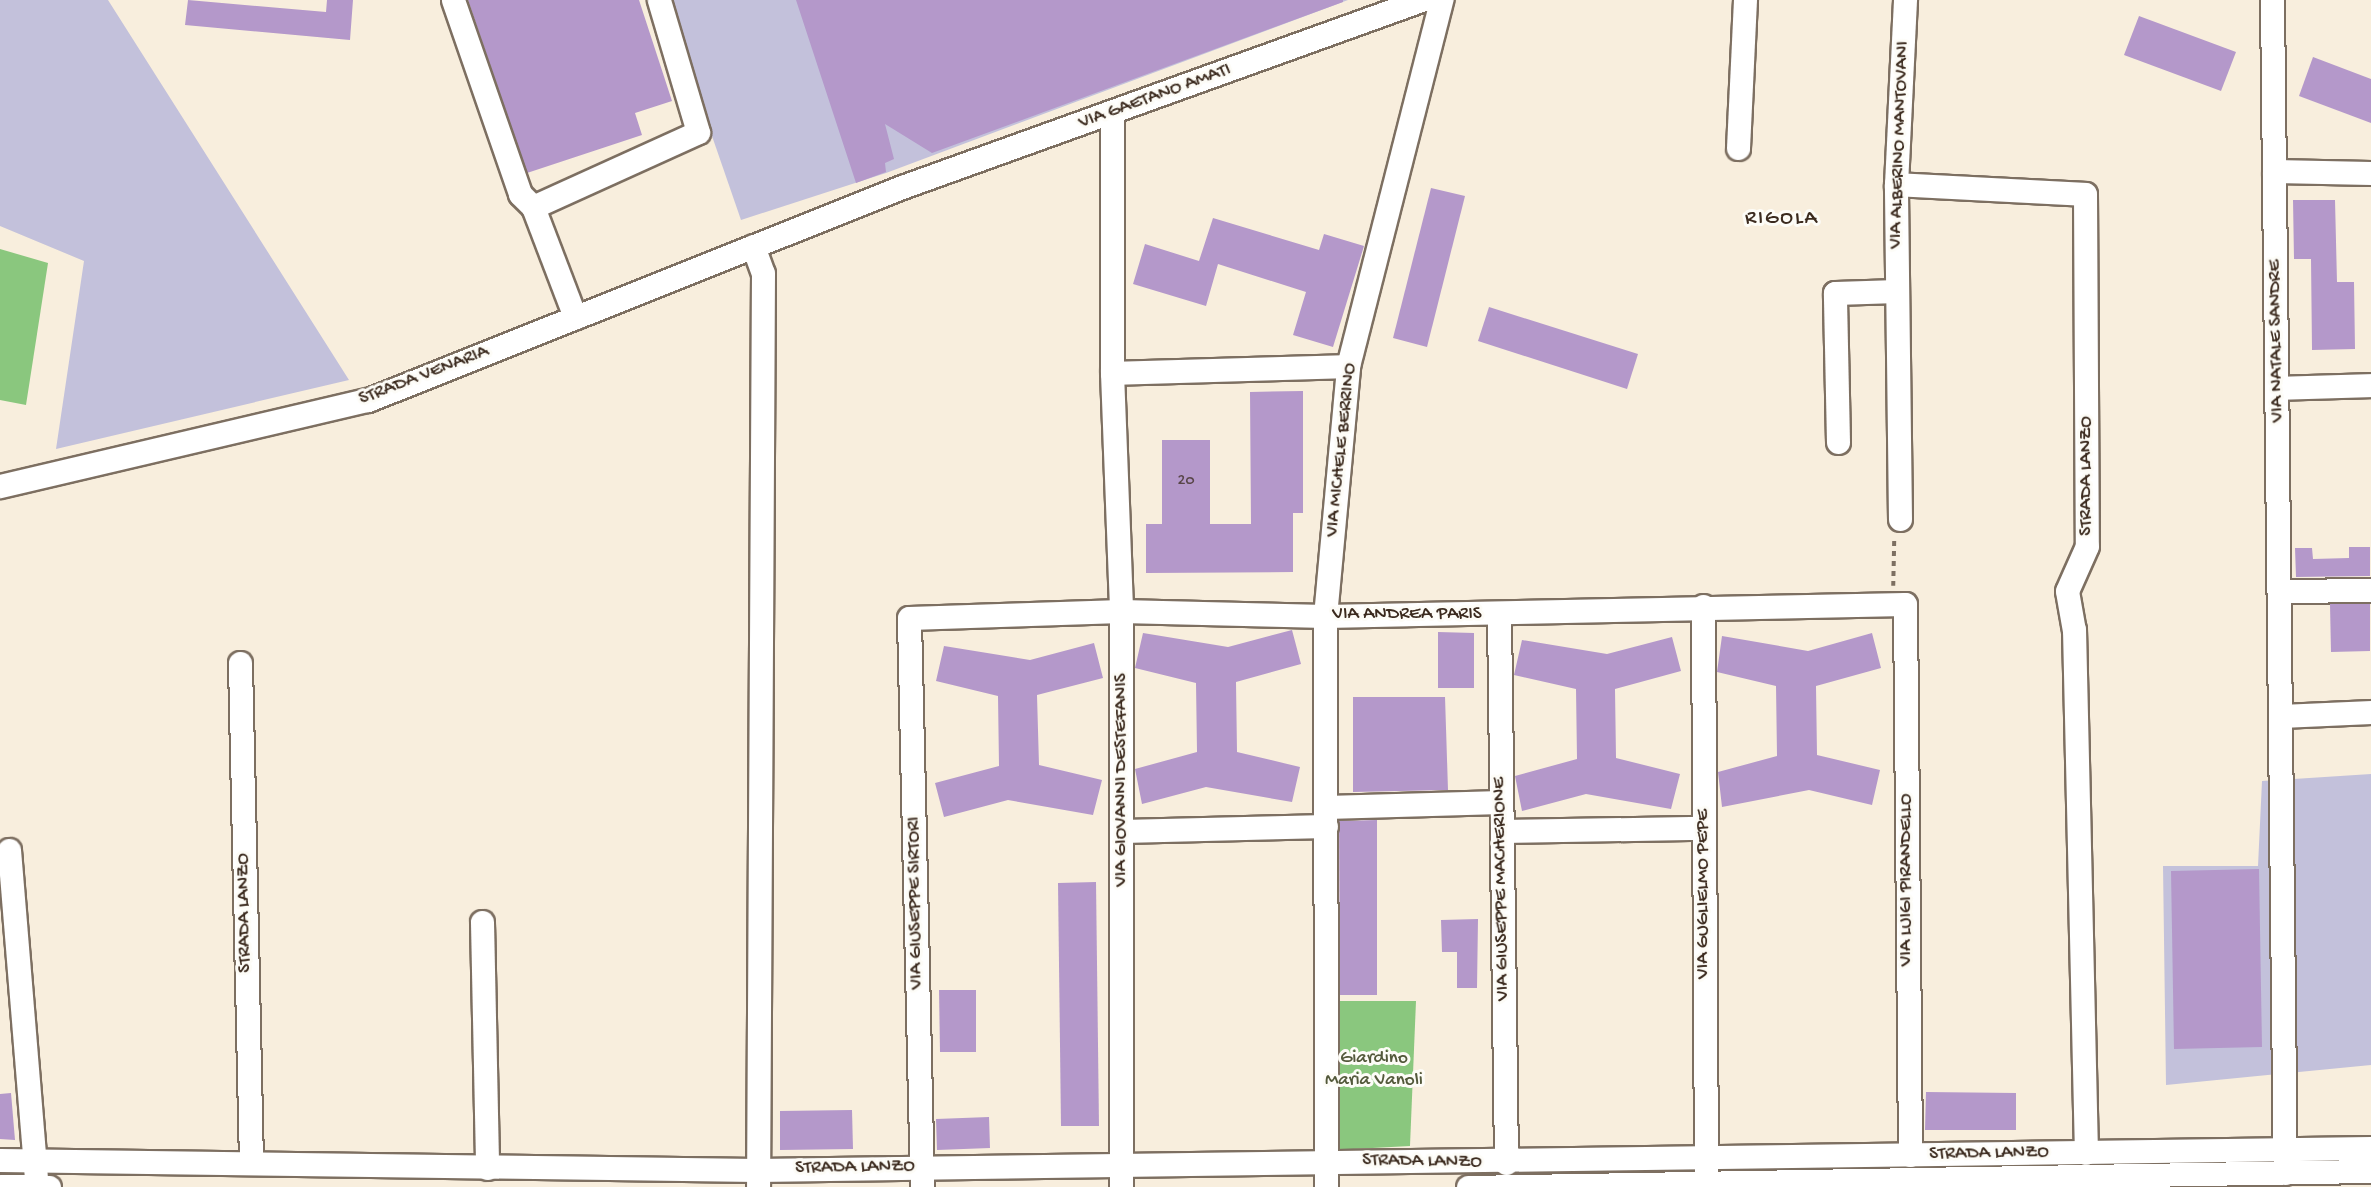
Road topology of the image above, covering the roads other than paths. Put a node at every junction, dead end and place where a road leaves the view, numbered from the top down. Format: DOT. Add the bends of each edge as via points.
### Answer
graph roads {
  1 [pos="453,0"];
  2 [pos="659,0"];
  3 [pos="1421,0"];
  4 [pos="1441,0"];
  5 [pos="1745,0"];
  6 [pos="1905,0"];
  7 [pos="2273,0"];
  8 [pos="1112,113"];
  9 [pos="1738,148"];
  10 [pos="2274,171"];
  11 [pos="2371,173"];
  12 [pos="1896,184"];
  13 [pos="888,192"];
  14 [pos="533,207"];
  15 [pos="753,246"];
  16 [pos="1897,291"];
  17 [pos="575,317"];
  18 [pos="1348,366"];
  19 [pos="1112,373"];
  20 [pos="2371,385"];
  21 [pos="2277,388"];
  22 [pos="1838,442"];
  23 [pos="0,486"];
  24 [pos="1900,519"];
  25 [pos="2371,590"];
  26 [pos="2280,591"];
  27 [pos="1899,604"];
  28 [pos="1703,606"];
  29 [pos="1121,611"];
  30 [pos="1499,614"];
  31 [pos="1325,616"];
  32 [pos="909,618"];
  33 [pos="240,663"];
  34 [pos="2371,712"];
  35 [pos="2281,716"];
  36 [pos="1501,802"];
  37 [pos="1326,816"];
  38 [pos="1704,828"];
  39 [pos="1122,831"];
  40 [pos="1502,831"];
  41 [pos="9,850"];
  42 [pos="482,922"];
  43 [pos="2371,1148"];
  44 [pos="2285,1150"];
  45 [pos="2086,1153"];
  46 [pos="1910,1155"];
  47 [pos="0,1160"];
  48 [pos="35,1160"];
  49 [pos="1325,1160"];
  50 [pos="251,1163"];
  51 [pos="1506,1163"];
  52 [pos="487,1168"];
  53 [pos="1706,1170"];
  54 [pos="2371,1171"];
  55 [pos="2285,1173"];
  56 [pos="1121,1176"];
  57 [pos="922,1177"];
  58 [pos="434,1178"];
  59 [pos="757,1179"];
  60 [pos="0,1186"];
  61 [pos="37,1187"];
  62 [pos="50,1187"];
  63 [pos="1326,1187"];
  64 [pos="1468,1187"];
  1 -- 14 [label="street" via="520,194"];
  2 -- 14 [label="street" via="698,132"];
  3 -- 8 [label="street, VIA GAETANO AMATI"];
  4 -- 18 [label="street, VIA MICHELE BERRINO"];
  5 -- 9 [label="street"];
  6 -- 12 [label="street, VIA ALBERINO MANTOVANI"];
  7 -- 10 [label="street, VIA NATALE SANDRE"];
  8 -- 13 [label="street, VIA GAETANO AMATI"];
  8 -- 19 [label="street, VIA GIOVANNI DESTEFANIS"];
  10 -- 11 [label="street"];
  10 -- 21 [label="street, VIA NATALE SANDRE"];
  12 -- 16 [label="street, VIA ALBERINO MANTOVANI"];
  12 -- 45 [label="street, STRADA LANZO" via="2085,194 2087,546 2067,602 2074,629"];
  13 -- 15 [label="street, STRADA VENARIA"];
  14 -- 17 [label="street"];
  15 -- 17 [label="street, STRADA VENARIA"];
  15 -- 59 [label="street" via="763,272"];
  16 -- 22 [label="street" via="1835,293"];
  16 -- 24 [label="street, VIA ALBERINO MANTOVANI"];
  17 -- 23 [label="street, STRADA VENARIA" via="368,400"];
  18 -- 19 [label="street"];
  18 -- 31 [label="street, VIA MICHELE BERRINO"];
  19 -- 29 [label="street, VIA GIOVANNI DESTEFANIS"];
  20 -- 21 [label="street"];
  21 -- 26 [label="street, VIA NATALE SANDRE"];
  25 -- 26 [label="street"];
  26 -- 35 [label="street"];
  27 -- 28 [label="street, VIA ANDREA PARIS"];
  27 -- 46 [label="street, VIA LUIGI PIRANDELLO"];
  28 -- 30 [label="street, VIA ANDREA PARIS"];
  28 -- 38 [label="street, VIA GUGLIELMO PEPE"];
  29 -- 31 [label="street, VIA ANDREA PARIS"];
  29 -- 32 [label="street, VIA ANDREA PARIS"];
  29 -- 39 [label="street, VIA GIOVANNI DESTEFANIS"];
  30 -- 31 [label="street, VIA ANDREA PARIS"];
  30 -- 36 [label="street, VIA GIUSEPPE MACHERIONE"];
  31 -- 37 [label="street, VIA MICHELE BERRINO"];
  32 -- 57 [label="street, VIA GIUSEPPE SIRTORI"];
  33 -- 50 [label="street, STRADA LANZO"];
  34 -- 35 [label="street"];
  35 -- 44 [label="street"];
  36 -- 37 [label="street"];
  36 -- 40 [label="street, VIA GIUSEPPE MACHERIONE"];
  37 -- 39 [label="street"];
  37 -- 49 [label="street, VIA MICHELE BERRINO"];
  38 -- 40 [label="street"];
  38 -- 53 [label="street, VIA GUGLIELMO PEPE"];
  39 -- 56 [label="street, VIA GIOVANNI DESTEFANIS"];
  40 -- 51 [label="street, VIA GIUSEPPE MACHERIONE"];
  41 -- 48 [label="street"];
  42 -- 52 [label="street"];
  43 -- 44 [label="street, STRADA LANZO"];
  44 -- 45 [label="street, STRADA LANZO"];
  44 -- 55 [label="street"];
  45 -- 46 [label="street, STRADA LANZO"];
  46 -- 53 [label="street, STRADA LANZO"];
  47 -- 48 [label="street, STRADA LANZO"];
  48 -- 50 [label="street, STRADA LANZO"];
  48 -- 61 [label="street"];
  49 -- 51 [label="street, STRADA LANZO"];
  49 -- 56 [label="street, STRADA LANZO"];
  49 -- 63 [label="street, VIA MICHELE BERRINO"];
  50 -- 58 [label="street, STRADA LANZO"];
  51 -- 53 [label="street, STRADA LANZO"];
  52 -- 58 [label="street, STRADA LANZO"];
  52 -- 59 [label="street, STRADA LANZO"];
  53 -- 55 [label="street, STRADA LANZO"];
  53 -- 64 [label="street, STRADA LANZO"];
  54 -- 55 [label="street, STRADA LANZO"];
  56 -- 57 [label="street, STRADA LANZO"];
  57 -- 59 [label="street, STRADA LANZO"];
  60 -- 61 [label="street"];
  61 -- 62 [label="street"];
}
